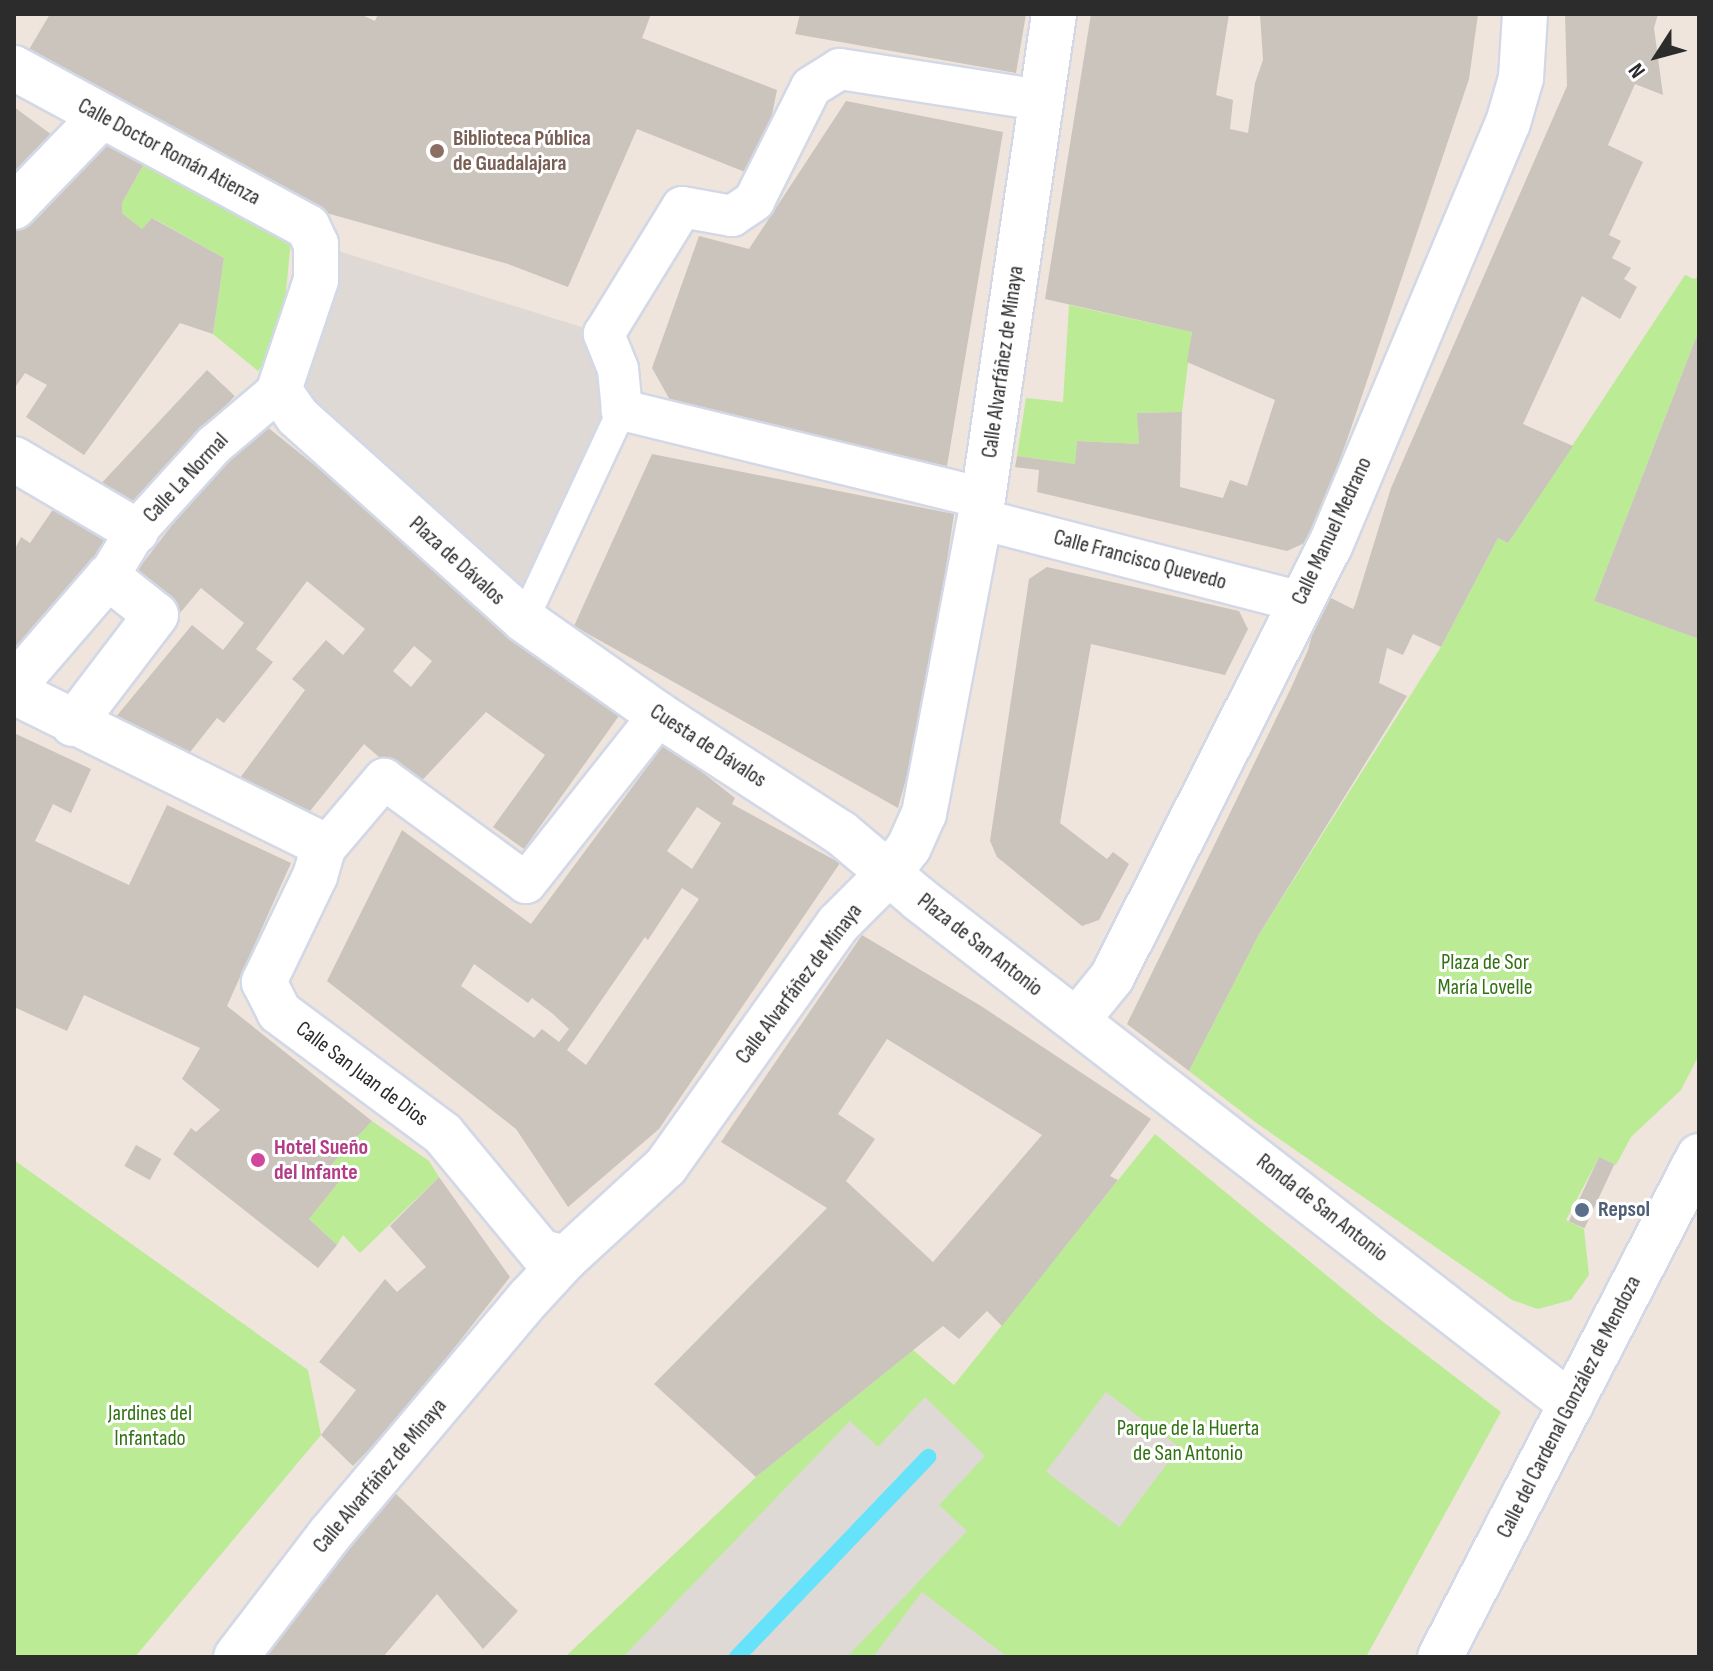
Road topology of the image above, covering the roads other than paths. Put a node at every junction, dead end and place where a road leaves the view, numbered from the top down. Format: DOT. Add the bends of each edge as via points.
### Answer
graph roads {
  1 [pos="1054,14"];
  2 [pos="1525,14"];
  3 [pos="14,68"];
  4 [pos="1041,100"];
  5 [pos="101,117"];
  6 [pos="14,207"];
  7 [pos="279,390"];
  8 [pos="622,410"];
  9 [pos="18,471"];
  10 [pos="981,508"];
  11 [pos="136,531"];
  12 [pos="108,577"];
  13 [pos="1300,602"];
  14 [pos="524,620"];
  15 [pos="14,686"];
  16 [pos="14,692"];
  17 [pos="659,715"];
  18 [pos="73,724"];
  19 [pos="322,852"];
  20 [pos="890,872"];
  21 [pos="1071,1015"];
  22 [pos="1699,1156"];
  23 [pos="566,1258"];
  24 [pos="1571,1404"];
  25 [pos="236,1657"];
  26 [pos="1440,1657"];
  1 -- 4 [label="street, Calle Alvarfáñez de Minaya"];
  2 -- 13 [label="street, Calle Manuel Medrano" via="1521,78 1508,123 1330,546"];
  3 -- 5 [label="street, Calle Doctor Román Atienza"];
  4 -- 8 [label="street" via="840,69 811,87 754,201 732,216 682,207 604,334 618,369"];
  4 -- 10 [label="street, Calle Alvarfáñez de Minaya"];
  5 -- 6 [label="street"];
  5 -- 7 [label="street, Calle Doctor Román Atienza" via="308,227 316,244 316,280"];
  7 -- 11 [label="street, Calle La Normal" via="214,445"];
  7 -- 14 [label="street, Plaza de Dávalos" via="297,416"];
  8 -- 10 [label="street, Calle Francisco Quevedo"];
  8 -- 14 [label="lane, Plaza de Dávalos"];
  9 -- 11 [label="street"];
  10 -- 13 [label="street, Calle Francisco Quevedo"];
  10 -- 20 [label="street, Calle Alvarfáñez de Minaya" via="924,814"];
  11 -- 12 [label="street, Calle La Normal"];
  12 -- 15 [label="street"];
  12 -- 18 [label="street" via="156,615"];
  13 -- 21 [label="street, Calle Manuel Medrano" via="1112,977 1087,1008"];
  14 -- 17 [label="street, Cuesta de Dávalos"];
  16 -- 18 [label="street"];
  17 -- 19 [label="street, Calle San Juan de Dios" via="526,883 384,779"];
  17 -- 20 [label="street, Cuesta de Dávalos" via="841,833"];
  18 -- 19 [label="street" via="313,840"];
  19 -- 23 [label="street, Calle San Juan de Dios" via="264,982 279,1012 443,1134 541,1252"];
  20 -- 21 [label="street, Plaza de San Antonio"];
  20 -- 23 [label="street, Calle Alvarfáñez de Minaya" via="838,924 666,1166"];
  21 -- 24 [label="street, Ronda de San Antonio"];
  22 -- 24 [label="street, Calle del Cardenal González de Mendoza"];
  23 -- 25 [label="street, Calle Alvarfáñez de Minaya" via="330,1534"];
  24 -- 26 [label="street, Calle del Cardenal González de Mendoza"];
}
